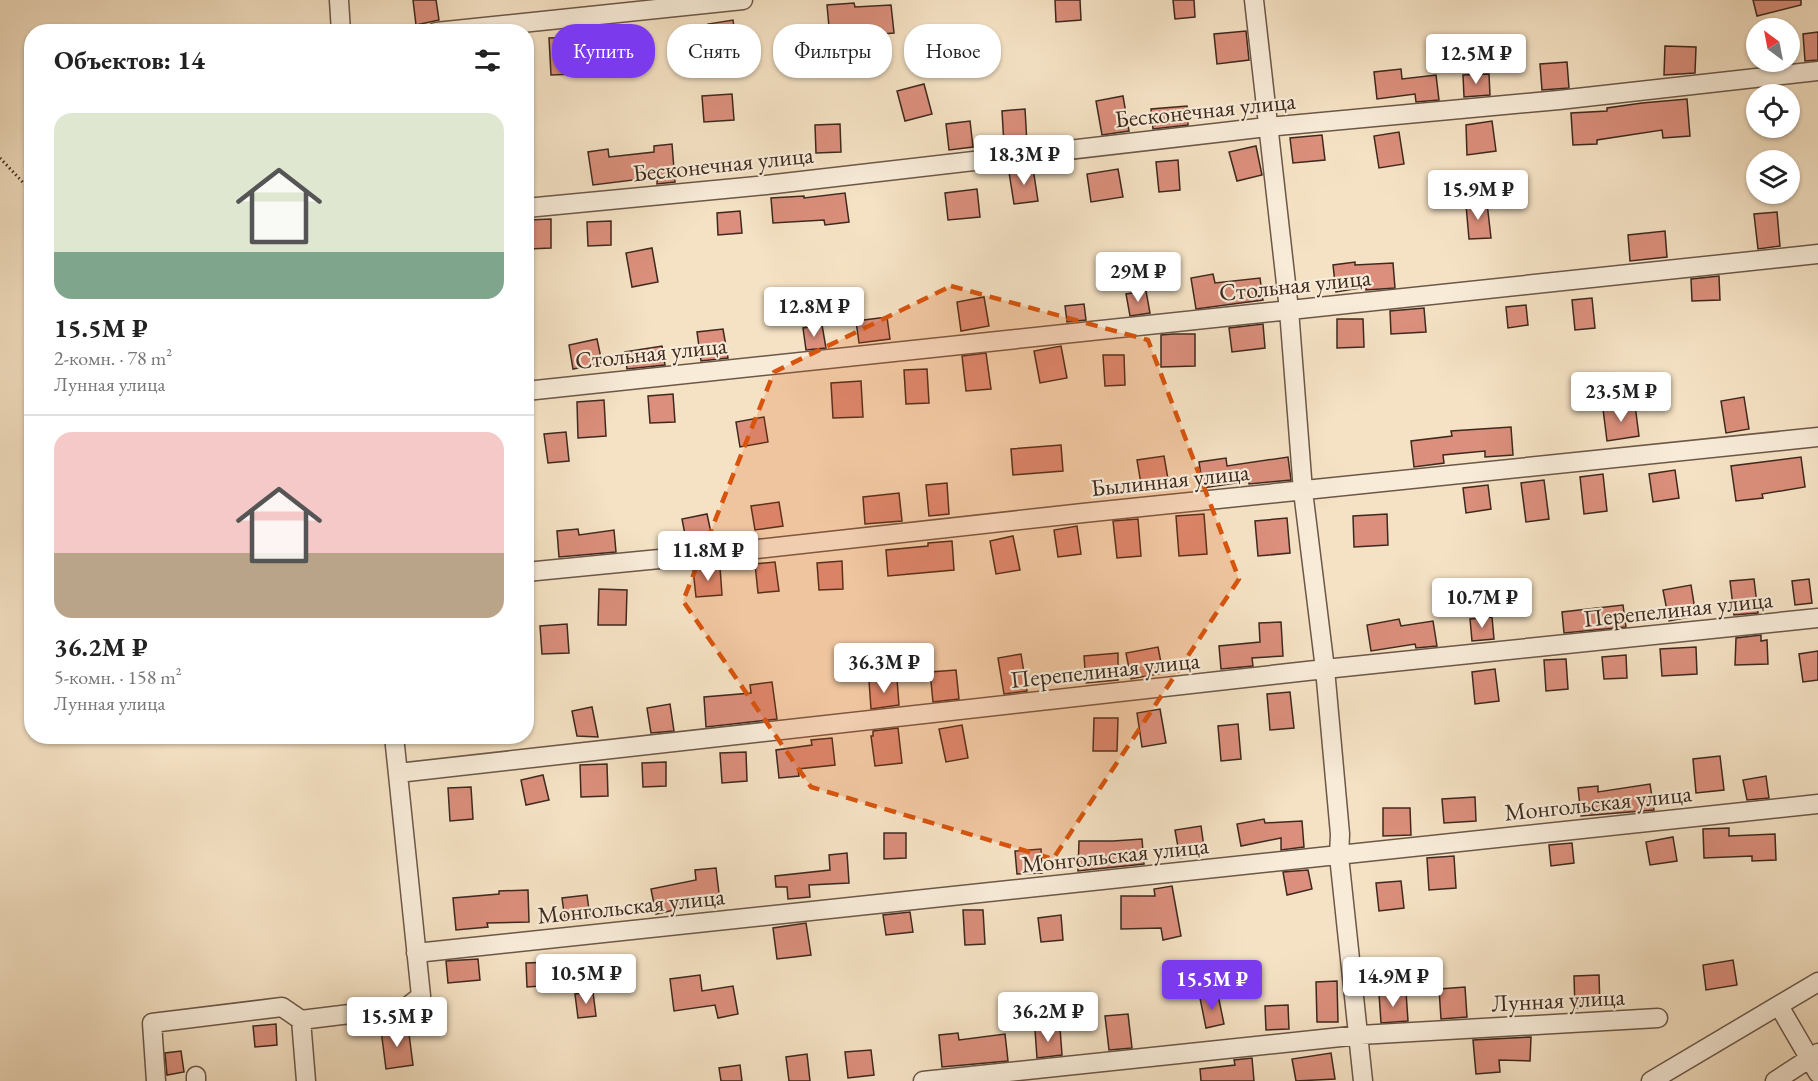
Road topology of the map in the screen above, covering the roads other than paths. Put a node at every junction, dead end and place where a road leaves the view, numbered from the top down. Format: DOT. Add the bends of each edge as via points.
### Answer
graph roads {
  1 [pos="339,0"];
  2 [pos="743,0"];
  3 [pos="1254,0"];
  4 [pos="340,24"];
  5 [pos="513,24"];
  6 [pos="1818,71"];
  7 [pos="1267,127"];
  8 [pos="534,207"];
  9 [pos="1818,254"];
  10 [pos="1289,310"];
  11 [pos="534,390"];
  12 [pos="1818,437"];
  13 [pos="1304,491"];
  14 [pos="534,571"];
  15 [pos="1818,618"];
  16 [pos="1324,669"];
  17 [pos="395,744"];
  18 [pos="398,773"];
  19 [pos="1818,804"];
  20 [pos="1339,856"];
  21 [pos="416,953"];
  22 [pos="1818,982"];
  23 [pos="1779,1006"];
  24 [pos="1658,1018"];
  25 [pos="301,1020"];
  26 [pos="1360,1035"];
  27 [pos="1815,1062"];
  28 [pos="156,1081"];
  29 [pos="306,1081"];
  30 [pos="923,1081"];
  31 [pos="1364,1081"];
  32 [pos="1651,1081"];
  33 [pos="1775,1081"];
  1 -- 4 [label="street"];
  2 -- 5 [label="street"];
  3 -- 7 [label="street"];
  6 -- 7 [label="street, Бесконечная улица"];
  7 -- 8 [label="street, Бесконечная улица" via="766,185"];
  7 -- 10 [label="street"];
  9 -- 10 [label="street, Стольная улица"];
  10 -- 11 [label="street, Стольная улица"];
  10 -- 13 [label="street"];
  12 -- 13 [label="street, Былинная улица"];
  13 -- 14 [label="street, Былинная улица"];
  13 -- 16 [label="street"];
  15 -- 16 [label="street, Перепелиная улица"];
  16 -- 18 [label="street, Перепелиная улица"];
  16 -- 20 [label="street"];
  17 -- 18 [label="street"];
  18 -- 21 [label="street"];
  19 -- 20 [label="street, Монгольская улица"];
  20 -- 21 [label="street, Монгольская улица"];
  20 -- 26 [label="street"];
  21 -- 25 [label="street" via="421,996 407,1007"];
  22 -- 23 [label="street"];
  23 -- 27 [label="street"];
  23 -- 32 [label="street"];
  24 -- 26 [label="street, Лунная улица"];
  25 -- 28 [label="street" via="282,1007 152,1023"];
  25 -- 29 [label="street"];
  26 -- 30 [label="street, Лунная улица"];
  26 -- 31 [label="street"];
  27 -- 33 [label="street"];
}
